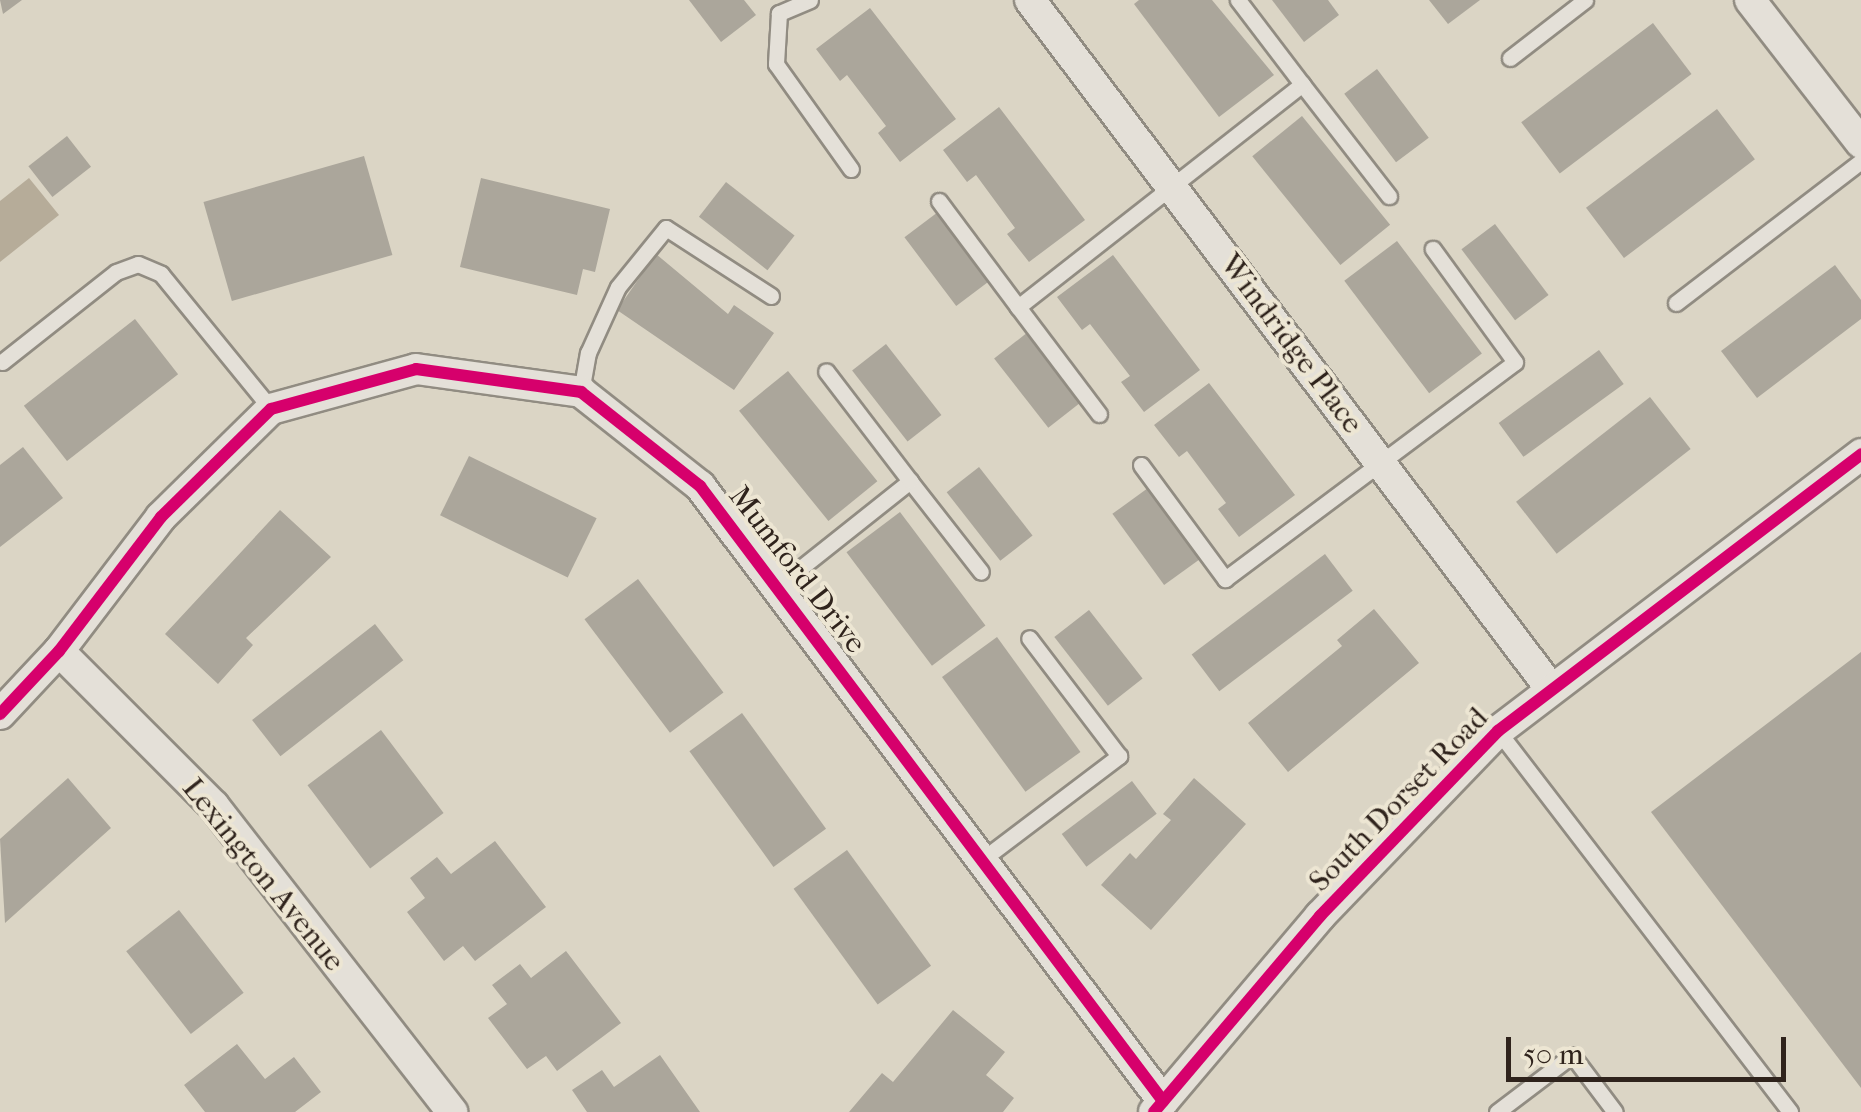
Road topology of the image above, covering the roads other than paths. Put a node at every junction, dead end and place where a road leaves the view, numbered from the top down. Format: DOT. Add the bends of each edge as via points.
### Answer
graph roads {
  1 [pos="810,0"];
  2 [pos="1030,0"];
  3 [pos="1238,0"];
  4 [pos="1585,0"];
  5 [pos="1750,0"];
  6 [pos="774,6"];
  7 [pos="1510,58"];
  8 [pos="1302,84"];
  9 [pos="1861,143"];
  10 [pos="1861,161"];
  11 [pos="851,169"];
  12 [pos="1172,187"];
  13 [pos="1389,196"];
  14 [pos="940,201"];
  15 [pos="1432,249"];
  16 [pos="770,296"];
  17 [pos="1676,303"];
  18 [pos="1018,306"];
  19 [pos="2,362"];
  20 [pos="826,371"];
  21 [pos="581,392"];
  22 [pos="271,409"];
  23 [pos="1099,414"];
  24 [pos="1861,454"];
  25 [pos="1380,463"];
  26 [pos="1141,465"];
  27 [pos="910,481"];
  28 [pos="980,572"];
  29 [pos="778,586"];
  30 [pos="1029,638"];
  31 [pos="59,651"];
  32 [pos="1551,688"];
  33 [pos="0,714"];
  34 [pos="1498,731"];
  35 [pos="983,859"];
  36 [pos="1162,1108"];
  37 [pos="452,1112"];
  38 [pos="1496,1112"];
  39 [pos="1616,1112"];
  40 [pos="1790,1112"];
  1 -- 6 [label="lane"];
  2 -- 12 [label="street, Windridge Place"];
  3 -- 8 [label="lane"];
  4 -- 7 [label="lane"];
  5 -- 9 [label="street"];
  6 -- 11 [label="lane" via="776,64"];
  8 -- 12 [label="lane"];
  8 -- 13 [label="lane"];
  10 -- 17 [label="lane"];
  12 -- 18 [label="lane"];
  12 -- 25 [label="street, Windridge Place"];
  14 -- 18 [label="lane"];
  15 -- 25 [label="lane" via="1514,362"];
  16 -- 21 [label="lane" via="666,228 618,286 588,354"];
  18 -- 23 [label="lane"];
  19 -- 22 [label="lane" via="116,272 138,264 161,274"];
  20 -- 27 [label="lane"];
  21 -- 22 [label="street" via="416,368"];
  21 -- 29 [label="street, Mumford Drive" via="700,486"];
  22 -- 31 [label="street" via="160,517"];
  24 -- 32 [label="street, South Dorset Road"];
  25 -- 26 [label="lane" via="1225,580"];
  25 -- 32 [label="street, Windridge Place"];
  27 -- 28 [label="lane"];
  27 -- 29 [label="lane"];
  29 -- 35 [label="street, Mumford Drive"];
  30 -- 35 [label="lane" via="1119,756"];
  31 -- 33 [label="street"];
  31 -- 37 [label="street, Lexington Avenue" via="214,806"];
  32 -- 34 [label="street, South Dorset Road"];
  34 -- 36 [label="street, South Dorset Road" via="1320,916"];
  34 -- 40 [label="lane"];
  35 -- 36 [label="street, Mumford Drive"];
  38 -- 39 [label="lane" via="1572,1055"];
}
